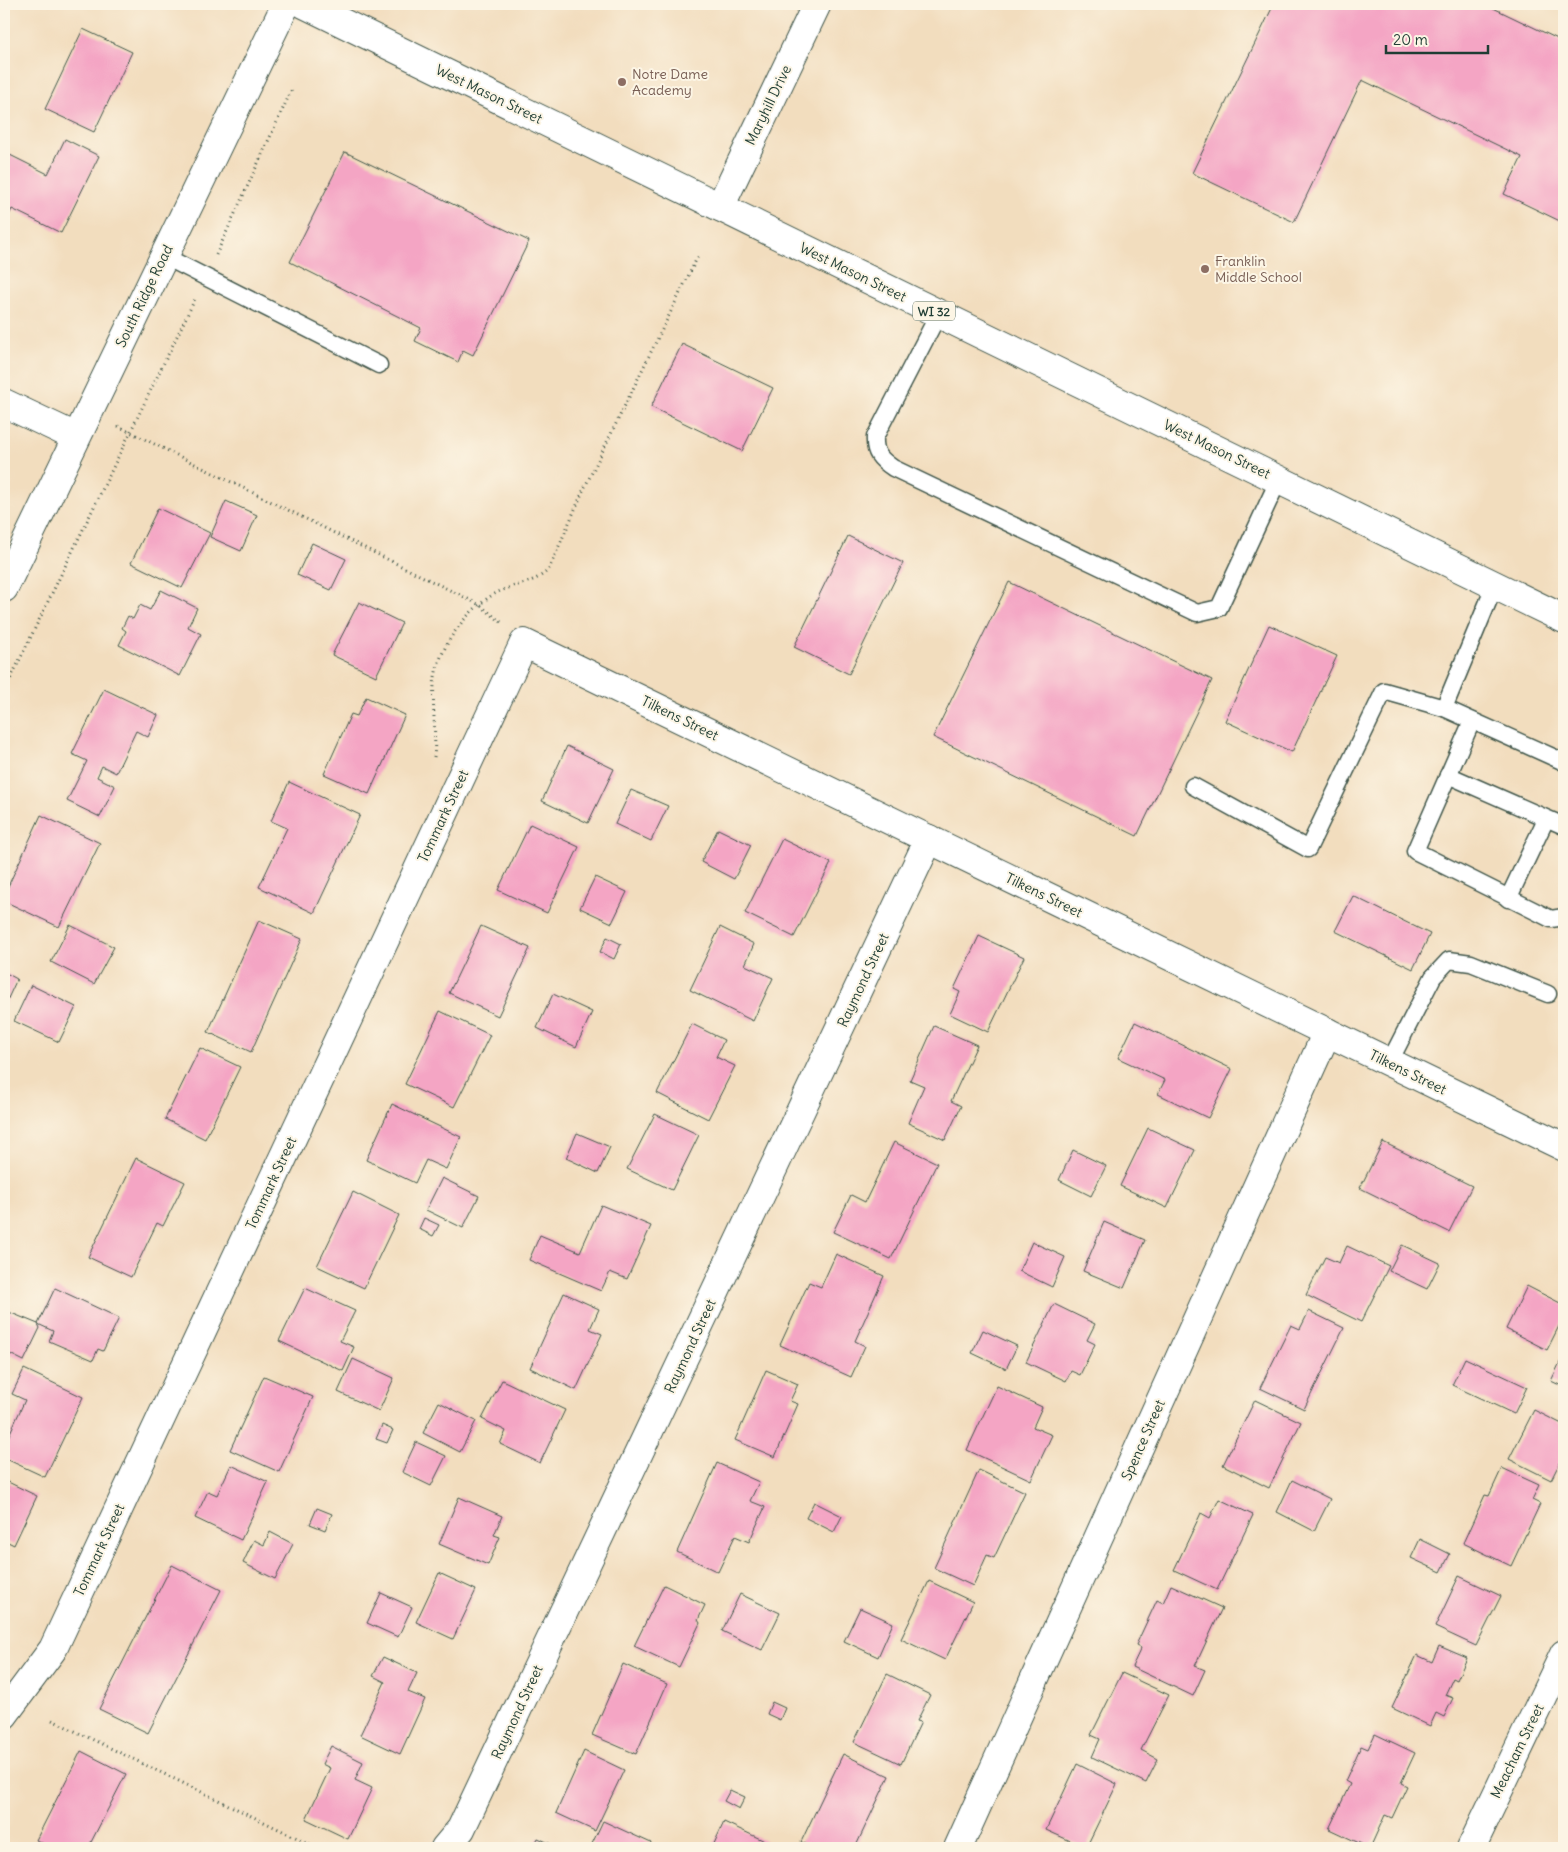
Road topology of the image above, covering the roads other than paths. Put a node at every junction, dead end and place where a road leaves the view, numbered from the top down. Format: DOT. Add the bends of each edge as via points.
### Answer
graph roads {
  1 [pos="286,4"];
  2 [pos="304,4"];
  3 [pos="817,4"];
  4 [pos="720,207"];
  5 [pos="164,256"];
  6 [pos="939,314"];
  7 [pos="378,364"];
  8 [pos="4,403"];
  9 [pos="76,437"];
  10 [pos="1279,479"];
  11 [pos="1495,585"];
  12 [pos="4,588"];
  13 [pos="1564,619"];
  14 [pos="524,643"];
  15 [pos="1444,708"];
  16 [pos="1472,721"];
  17 [pos="1564,762"];
  18 [pos="1448,775"];
  19 [pos="1193,786"];
  20 [pos="1546,819"];
  21 [pos="1564,826"];
  22 [pos="930,840"];
  23 [pos="1508,899"];
  24 [pos="1564,917"];
  25 [pos="1548,994"];
  26 [pos="1327,1032"];
  27 [pos="1390,1062"];
  28 [pos="1564,1147"];
  29 [pos="1564,1654"];
  30 [pos="4,1715"];
  31 [pos="445,1848"];
  32 [pos="958,1848"];
  33 [pos="1471,1848"];
  1 -- 5 [label="street, South Ridge Road"];
  2 -- 4 [label="street, West Mason Street / WI 32"];
  3 -- 4 [label="street, Maryhill Drive"];
  4 -- 6 [label="street, West Mason Street / WI 32"];
  5 -- 7 [label="lane"];
  5 -- 9 [label="street, South Ridge Road"];
  6 -- 10 [label="street, West Mason Street / WI 32"];
  6 -- 10 [label="lane" via="876,437 875,450 880,459 892,468 1197,612 1219,608"];
  8 -- 9 [label="street"];
  9 -- 12 [label="street, South Ridge Road"];
  10 -- 11 [label="street, West Mason Street / WI 32"];
  11 -- 13 [label="street, West Mason Street / WI 32"];
  11 -- 15 [label="lane"];
  14 -- 22 [label="street, Tilkens Street"];
  14 -- 30 [label="street, Tommark Street" via="52,1649"];
  15 -- 16 [label="lane"];
  15 -- 19 [label="lane" via="1384,691 1308,849"];
  16 -- 17 [label="lane"];
  16 -- 18 [label="lane"];
  18 -- 20 [label="lane"];
  18 -- 23 [label="lane" via="1415,851"];
  20 -- 21 [label="lane"];
  20 -- 23 [label="lane"];
  22 -- 26 [label="street, Tilkens Street"];
  22 -- 31 [label="street, Raymond Street" via="461,1829"];
  23 -- 24 [label="lane" via="1552,919"];
  25 -- 27 [label="lane" via="1471,963 1449,960 1433,977"];
  26 -- 27 [label="street, Tilkens Street"];
  26 -- 32 [label="street, Spence Street"];
  27 -- 28 [label="street, Tilkens Street"];
  29 -- 33 [label="street, Meacham Street"];
}
